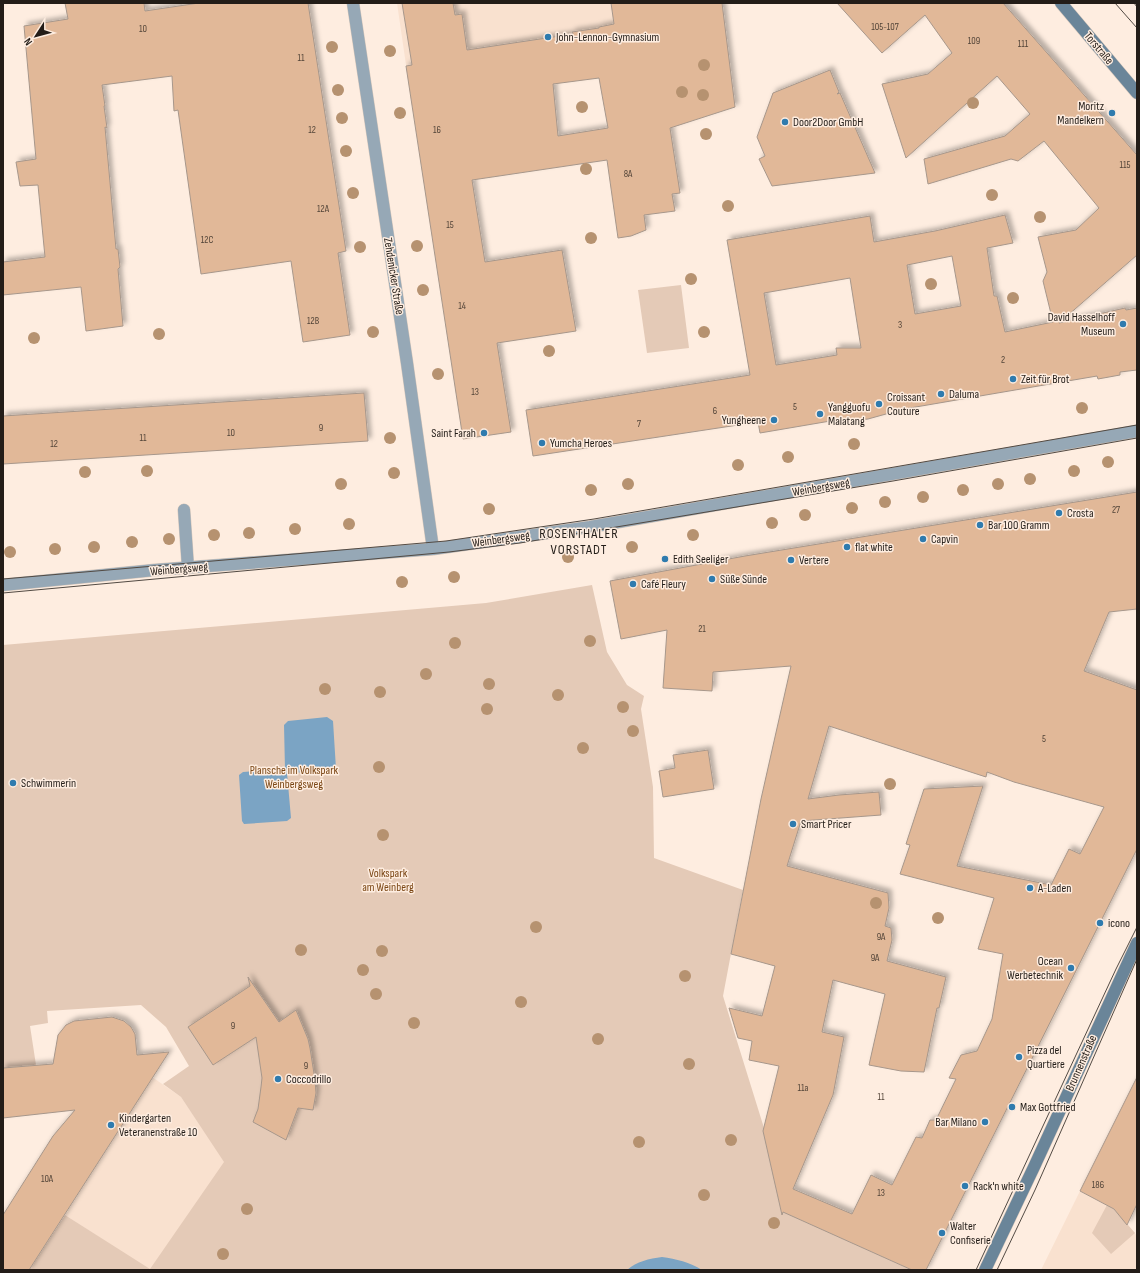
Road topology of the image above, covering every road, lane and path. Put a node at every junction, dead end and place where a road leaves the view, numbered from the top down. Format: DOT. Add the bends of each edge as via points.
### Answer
graph roads {
  1 [pos="352,3"];
  2 [pos="1061,3"];
  3 [pos="1137,93"];
  4 [pos="1137,431"];
  5 [pos="184,510"];
  6 [pos="433,549"];
  7 [pos="188,568"];
  8 [pos="3,585"];
  9 [pos="1137,943"];
  10 [pos="985,1270"];
  1 -- 6 [label="street, Zehdenicker Straße"];
  2 -- 3 [label="main road, Torstraße"];
  4 -- 6 [label="street, Weinbergsweg" via="598,526"];
  5 -- 7 [label="street"];
  6 -- 7 [label="street, Weinbergsweg"];
  7 -- 8 [label="street, Weinbergsweg"];
  9 -- 10 [label="main road, Brunnenstraße"];
}
